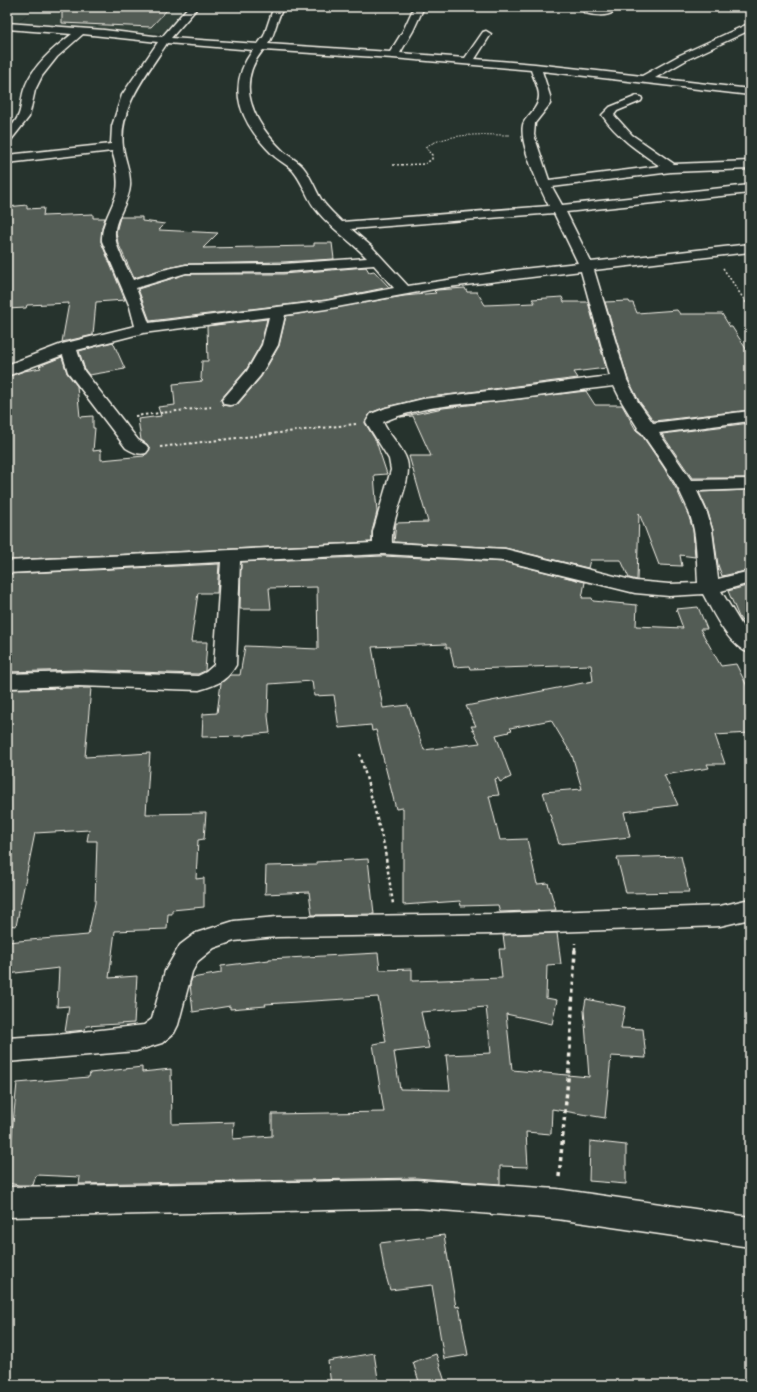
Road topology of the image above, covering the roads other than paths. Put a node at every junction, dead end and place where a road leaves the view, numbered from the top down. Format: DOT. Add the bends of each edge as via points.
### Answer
graph roads {
  1 [pos="193,7"];
  2 [pos="279,7"];
  3 [pos="419,7"];
  4 [pos="584,7"];
  5 [pos="608,12"];
  6 [pos="7,26"];
  7 [pos="750,26"];
  8 [pos="81,31"];
  9 [pos="486,34"];
  10 [pos="164,40"];
  11 [pos="260,48"];
  12 [pos="393,55"];
  13 [pos="468,62"];
  14 [pos="535,67"];
  15 [pos="645,79"];
  16 [pos="750,92"];
  17 [pos="637,99"];
  18 [pos="7,138"];
  19 [pos="117,147"];
  20 [pos="7,159"];
  21 [pos="750,165"];
  22 [pos="671,168"];
  23 [pos="544,184"];
  24 [pos="750,189"];
  25 [pos="557,209"];
  26 [pos="338,226"];
  27 [pos="750,248"];
  28 [pos="376,261"];
  29 [pos="586,265"];
  30 [pos="127,286"];
  31 [pos="404,290"];
  32 [pos="278,311"];
  33 [pos="143,328"];
  34 [pos="68,346"];
  35 [pos="7,371"];
  36 [pos="619,380"];
  37 [pos="230,400"];
  38 [pos="750,416"];
  39 [pos="646,429"];
  40 [pos="140,449"];
  41 [pos="750,484"];
  42 [pos="686,486"];
  43 [pos="383,548"];
  44 [pos="231,556"];
  45 [pos="7,566"];
  46 [pos="750,577"];
  47 [pos="709,588"];
  48 [pos="750,646"];
  49 [pos="7,681"];
  50 [pos="750,909"];
  51 [pos="7,1050"];
  52 [pos="7,1202"];
  53 [pos="750,1232"];
  1 -- 10 [label="street"];
  2 -- 11 [label="street" via="272,30"];
  3 -- 12 [label="street" via="408,32"];
  4 -- 5 [label="street" via="591,12"];
  6 -- 8 [label="street"];
  7 -- 15 [label="street" via="684,57"];
  8 -- 10 [label="street"];
  8 -- 18 [label="street" via="38,73 29,89 22,119"];
  9 -- 13 [label="street"];
  10 -- 11 [label="street"];
  10 -- 19 [label="street" via="127,95 118,126"];
  11 -- 12 [label="street"];
  11 -- 26 [label="street" via="253,56 243,83 246,111 264,138 300,171 321,208"];
  12 -- 13 [label="street"];
  13 -- 14 [label="street"];
  14 -- 15 [label="street"];
  14 -- 23 [label="street" via="545,96 544,104 529,123 528,135"];
  15 -- 16 [label="street"];
  17 -- 22 [label="street" via="614,109 608,116 625,135"];
  19 -- 20 [label="street"];
  19 -- 30 [label="street" via="122,164 123,192 108,231 109,241"];
  21 -- 22 [label="street"];
  22 -- 23 [label="street"];
  23 -- 25 [label="street"];
  24 -- 25 [label="street"];
  25 -- 26 [label="street"];
  25 -- 29 [label="street"];
  26 -- 28 [label="street"];
  27 -- 29 [label="street"];
  28 -- 30 [label="street" via="283,268 186,270"];
  28 -- 31 [label="street"];
  29 -- 31 [label="street"];
  29 -- 36 [label="street"];
  30 -- 33 [label="street"];
  31 -- 32 [label="street" via="342,303"];
  32 -- 33 [label="street"];
  32 -- 37 [label="street" via="270,345 254,373"];
  33 -- 34 [label="street"];
  34 -- 35 [label="street"];
  34 -- 40 [label="street" via="76,372 132,444"];
  36 -- 39 [label="street"];
  36 -- 43 [label="street" via="434,402 377,418 374,422 398,459 400,470 382,532"];
  38 -- 39 [label="street"];
  39 -- 42 [label="street"];
  41 -- 42 [label="street"];
  42 -- 47 [label="street" via="703,530"];
  43 -- 44 [label="street"];
  43 -- 47 [label="street" via="505,555 635,587 669,590"];
  44 -- 45 [label="street"];
  44 -- 49 [label="street" via="225,666 222,672 212,679 199,683 78,679"];
  46 -- 47 [label="street"];
  47 -- 48 [label="street" via="733,628"];
  50 -- 51 [label="street" via="720,916 497,924 277,927 234,931 204,940 189,953 179,971 164,1025 152,1035 136,1039"];
  52 -- 53 [label="street" via="416,1194 557,1204"];
}
